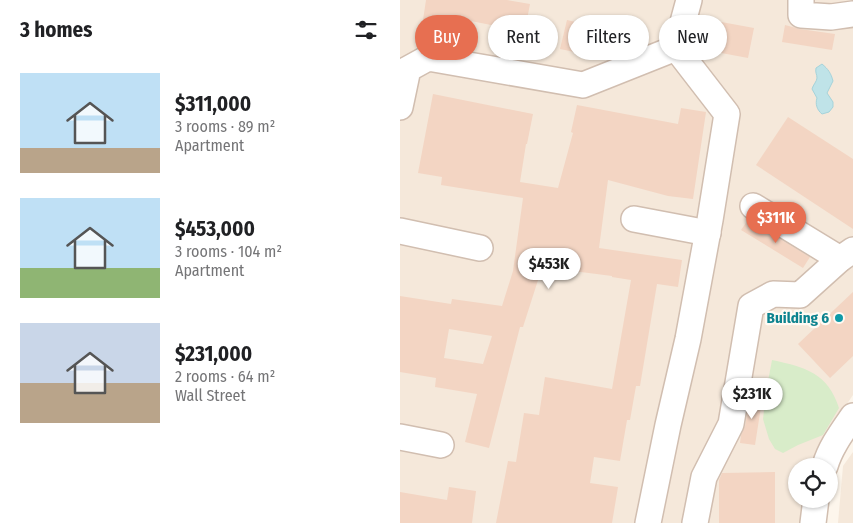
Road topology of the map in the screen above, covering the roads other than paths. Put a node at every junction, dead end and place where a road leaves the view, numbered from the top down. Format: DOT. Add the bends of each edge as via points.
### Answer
graph roads {
  1 [pos="688,0"];
  2 [pos="802,0"];
  3 [pos="853,14"];
  4 [pos="684,15"];
  5 [pos="659,55"];
  6 [pos="685,60"];
  7 [pos="400,107"];
  8 [pos="753,206"];
  9 [pos="634,219"];
  10 [pos="400,231"];
  11 [pos="708,233"];
  12 [pos="480,248"];
  13 [pos="847,254"];
  14 [pos="853,416"];
  15 [pos="400,437"];
  16 [pos="441,446"];
  17 [pos="829,458"];
  18 [pos="815,508"];
  19 [pos="648,523"];
  20 [pos="695,523"];
  21 [pos="813,523"];
  1 -- 4 [label="street"];
  2 -- 3 [label="street" via="801,15 831,17"];
  5 -- 7 [label="street" via="583,85 428,58 408,69"];
  6 -- 11 [label="street" via="727,114"];
  8 -- 13 [label="street"];
  9 -- 11 [label="street"];
  10 -- 12 [label="street"];
  11 -- 19 [label="street"];
  13 -- 20 [label="street" via="800,294 773,294 751,306 731,424 704,477"];
  14 -- 17 [label="street"];
  15 -- 16 [label="street"];
  18 -- 21 [label="street"];
}
